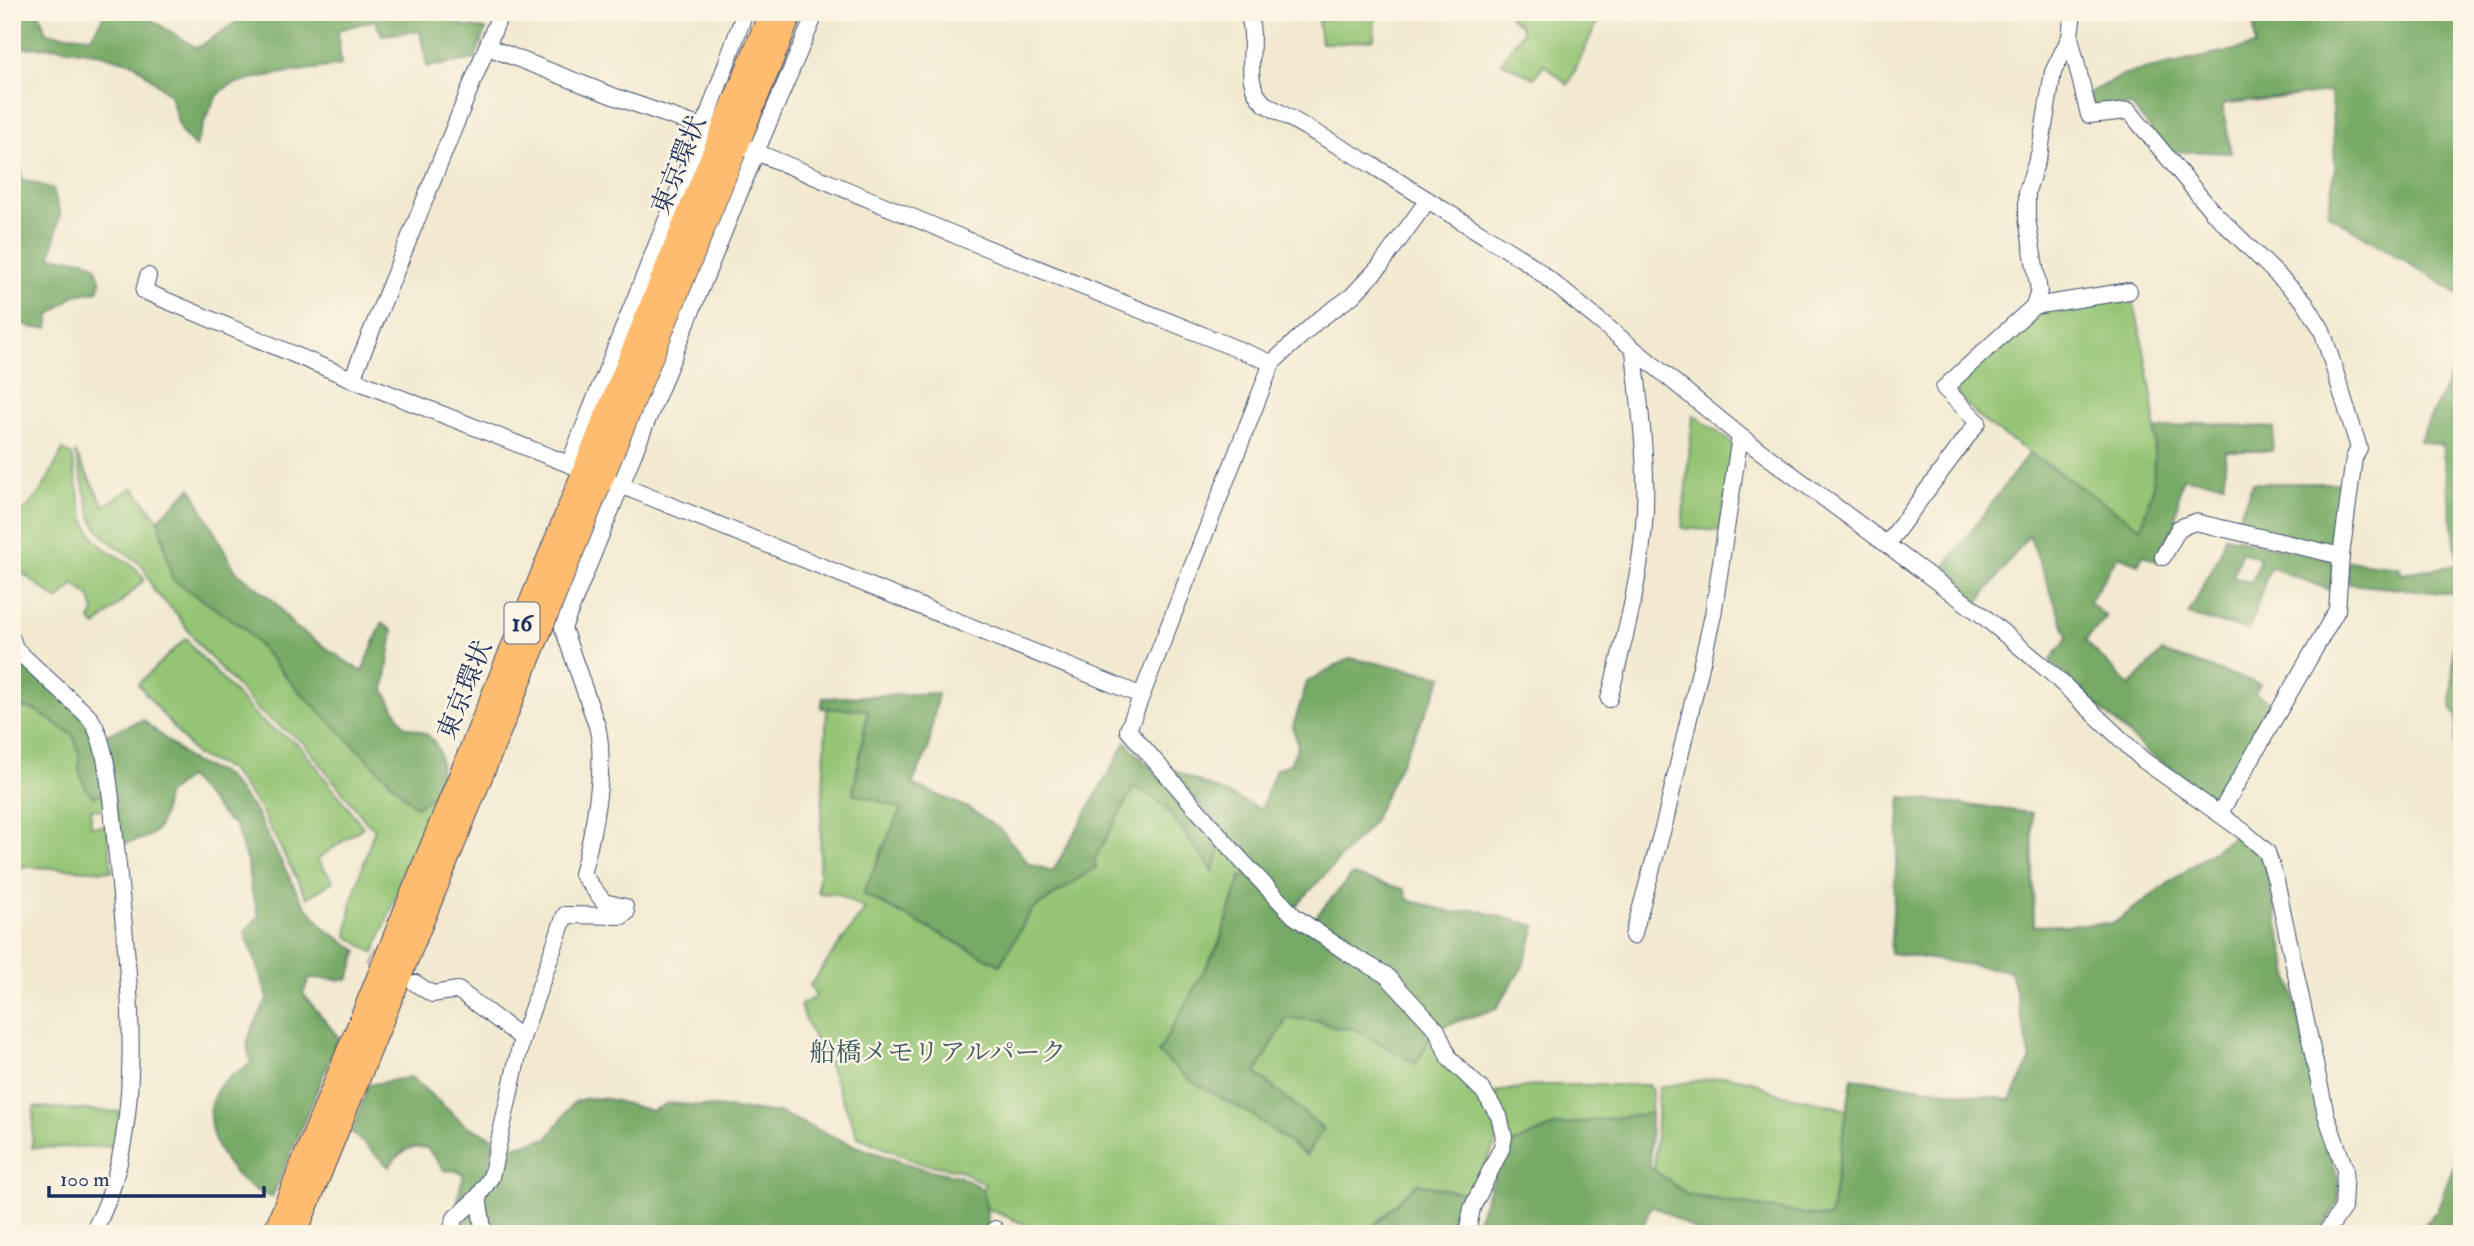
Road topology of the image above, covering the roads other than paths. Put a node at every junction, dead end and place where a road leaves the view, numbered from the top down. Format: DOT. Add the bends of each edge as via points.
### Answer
graph roads {
  1 [pos="501,12"];
  2 [pos="745,12"];
  3 [pos="771,12"];
  4 [pos="791,12"];
  5 [pos="816,12"];
  6 [pos="1247,12"];
  7 [pos="2074,12"];
  8 [pos="2070,37"];
  9 [pos="488,47"];
  10 [pos="730,140"];
  11 [pos="1428,200"];
  12 [pos="148,276"];
  13 [pos="2129,290"];
  14 [pos="2034,306"];
  15 [pos="1634,350"];
  16 [pos="1272,363"];
  17 [pos="352,379"];
  18 [pos="1740,436"];
  19 [pos="595,475"];
  20 [pos="1887,544"];
  21 [pos="2341,556"];
  22 [pos="2163,557"];
  23 [pos="12,639"];
  24 [pos="1140,695"];
  25 [pos="1609,699"];
  26 [pos="2220,813"];
  27 [pos="1633,936"];
  28 [pos="415,984"];
  29 [pos="522,1038"];
  30 [pos="478,1197"];
  31 [pos="92,1234"];
  32 [pos="274,1234"];
  33 [pos="295,1234"];
  34 [pos="450,1234"];
  35 [pos="484,1234"];
  36 [pos="1467,1234"];
  37 [pos="2325,1234"];
  1 -- 9 [label="street"];
  2 -- 10 [label="street"];
  3 -- 10 [label="highway, 東京環状 / 16"];
  4 -- 10 [label="highway, 東京環状 / 16"];
  5 -- 10 [label="street"];
  6 -- 11 [label="street" via="1254,33 1252,86 1256,96"];
  7 -- 8 [label="street"];
  8 -- 14 [label="street" via="2053,72 2040,151 2027,191 2039,291"];
  8 -- 21 [label="street" via="2089,115 2129,111 2212,211 2305,302 2322,330 2359,448"];
  9 -- 10 [label="street"];
  9 -- 17 [label="street"];
  10 -- 16 [label="street"];
  10 -- 19 [label="highway, 東京環状 / 16"];
  10 -- 19 [label="street"];
  11 -- 15 [label="street" via="1530,264"];
  11 -- 16 [label="street" via="1352,296"];
  12 -- 17 [label="street" via="144,291"];
  13 -- 14 [label="street"];
  14 -- 20 [label="street" via="1944,388 1978,422"];
  15 -- 18 [label="street"];
  15 -- 25 [label="street" via="1645,509 1629,618"];
  16 -- 24 [label="street"];
  17 -- 19 [label="street"];
  18 -- 20 [label="street"];
  18 -- 27 [label="street" via="1713,615"];
  19 -- 24 [label="street"];
  19 -- 29 [label="street" via="563,628 600,740 598,790 582,874 604,902 625,907 626,913 565,915"];
  19 -- 32 [label="highway, 東京環状 / 16"];
  19 -- 33 [label="highway, 東京環状 / 16"];
  20 -- 26 [label="street" via="2049,671 2143,760"];
  21 -- 22 [label="street" via="2195,522 2179,528"];
  21 -- 26 [label="street" via="2337,610"];
  23 -- 31 [label="street" via="15,648 91,719 109,790 124,927 131,1065 122,1145 110,1197"];
  24 -- 36 [label="street" via="1128,730 1294,916 1386,975 1437,1030 1449,1058 1483,1091 1499,1116 1502,1147 1472,1208"];
  26 -- 37 [label="street" via="2267,852 2276,881 2326,1115 2345,1169 2343,1208"];
  28 -- 29 [label="street" via="432,994 458,990"];
  29 -- 30 [label="street" via="495,1167"];
  30 -- 34 [label="street" via="458,1213"];
  30 -- 35 [label="street"];
}
